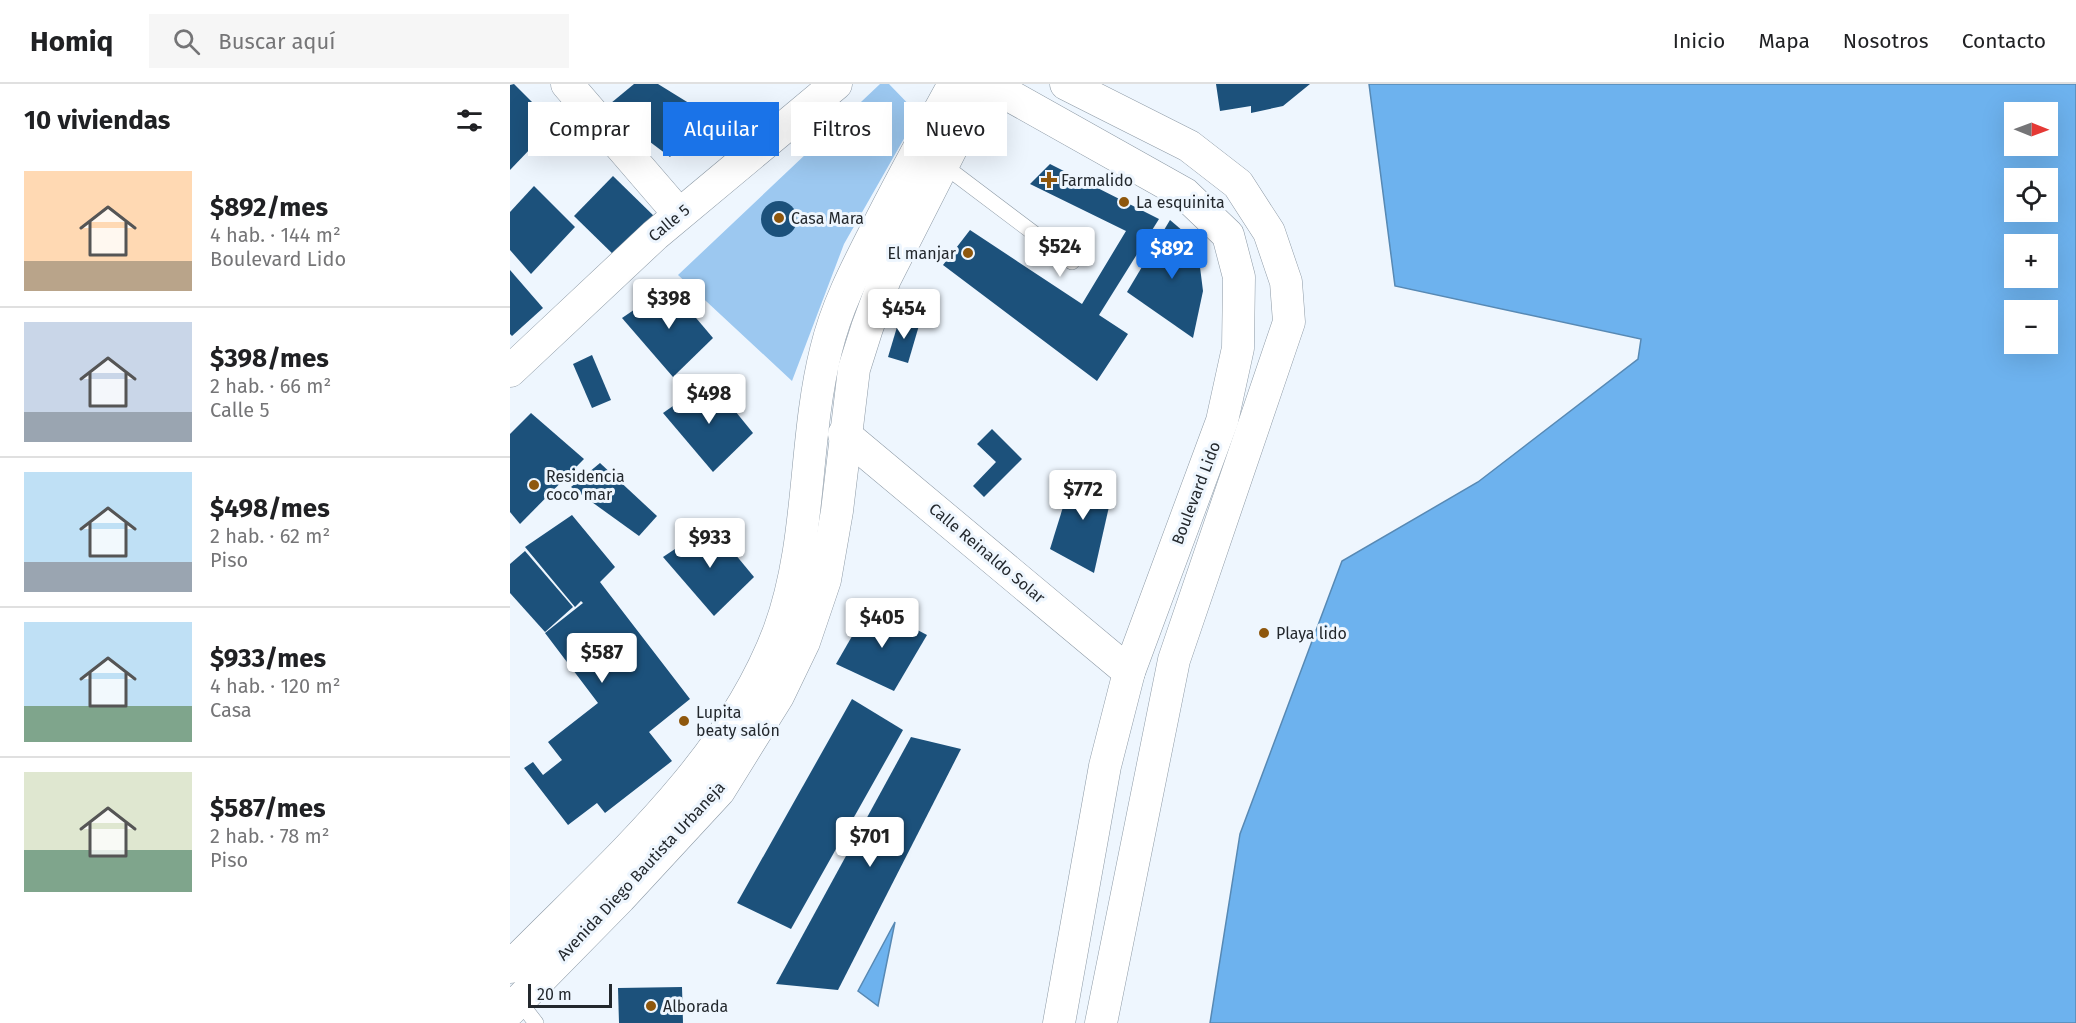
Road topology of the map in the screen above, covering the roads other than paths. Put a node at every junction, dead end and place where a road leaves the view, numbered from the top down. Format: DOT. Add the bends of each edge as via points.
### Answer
graph roads {
  1 [pos="567,84"];
  2 [pos="836,84"];
  3 [pos="954,84"];
  4 [pos="984,84"];
  5 [pos="989,84"];
  6 [pos="1066,84"];
  7 [pos="942,164"];
  8 [pos="679,214"];
  9 [pos="1072,261"];
  10 [pos="510,371"];
  11 [pos="844,434"];
  12 [pos="1130,672"];
  13 [pos="510,966"];
  14 [pos="519,1006"];
  15 [pos="1059,1023"];
  16 [pos="1101,1023"];
  1 -- 8 [label="street"];
  2 -- 8 [label="street, Calle 5"];
  3 -- 13 [label="street, Avenida Diego Bautista Urbaneja" via="842,298 826,350 813,422 794,578 779,631 756,680 677,798"];
  4 -- 7 [label="street, Avenida Diego Bautista Urbaneja"];
  5 -- 12 [label="street, Boulevard Lido" via="1185,194 1228,235 1239,277 1238,348 1222,421"];
  6 -- 16 [label="street, Boulevard Lido" via="1189,146 1238,184 1269,232 1286,282 1289,321 1174,660"];
  7 -- 9 [label="lane"];
  7 -- 11 [label="street, Avenida Diego Bautista Urbaneja" via="885,279 867,328 854,369"];
  8 -- 10 [label="street, Calle 5"];
  11 -- 12 [label="street, Calle Reinaldo Solar"];
  11 -- 14 [label="street, Avenida Diego Bautista Urbaneja" via="825,580 804,642 778,696 719,791"];
  12 -- 15 [label="street, Boulevard Lido" via="1105,766"];
}
